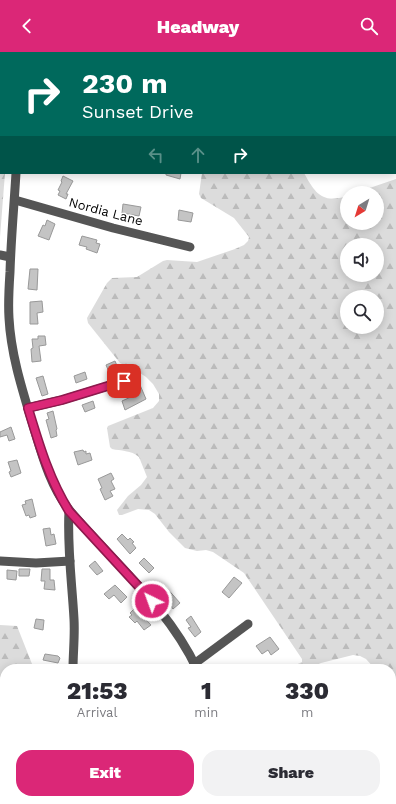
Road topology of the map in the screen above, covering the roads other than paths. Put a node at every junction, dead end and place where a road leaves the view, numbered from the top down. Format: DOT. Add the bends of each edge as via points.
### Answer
graph roads {
  1 [pos="16,174"];
  2 [pos="15,200"];
  3 [pos="190,247"];
  4 [pos="0,255"];
  5 [pos="10,257"];
  6 [pos="124,381"];
  7 [pos="28,408"];
  8 [pos="69,511"];
  9 [pos="0,561"];
  10 [pos="70,561"];
  11 [pos="248,624"];
  12 [pos="73,664"];
  13 [pos="194,664"];
  14 [pos="200,664"];
  1 -- 2 [label="street"];
  2 -- 3 [label="street, Nordia Lane"];
  2 -- 5 [label="street"];
  4 -- 5 [label="street"];
  5 -- 7 [label="street" via="8,317 13,350"];
  6 -- 7 [label="street"];
  7 -- 8 [label="street" via="51,477"];
  8 -- 10 [label="street"];
  8 -- 13 [label="street" via="150,599 177,634"];
  9 -- 10 [label="street"];
  10 -- 12 [label="street" via="74,621"];
  11 -- 14 [label="street"];
}
